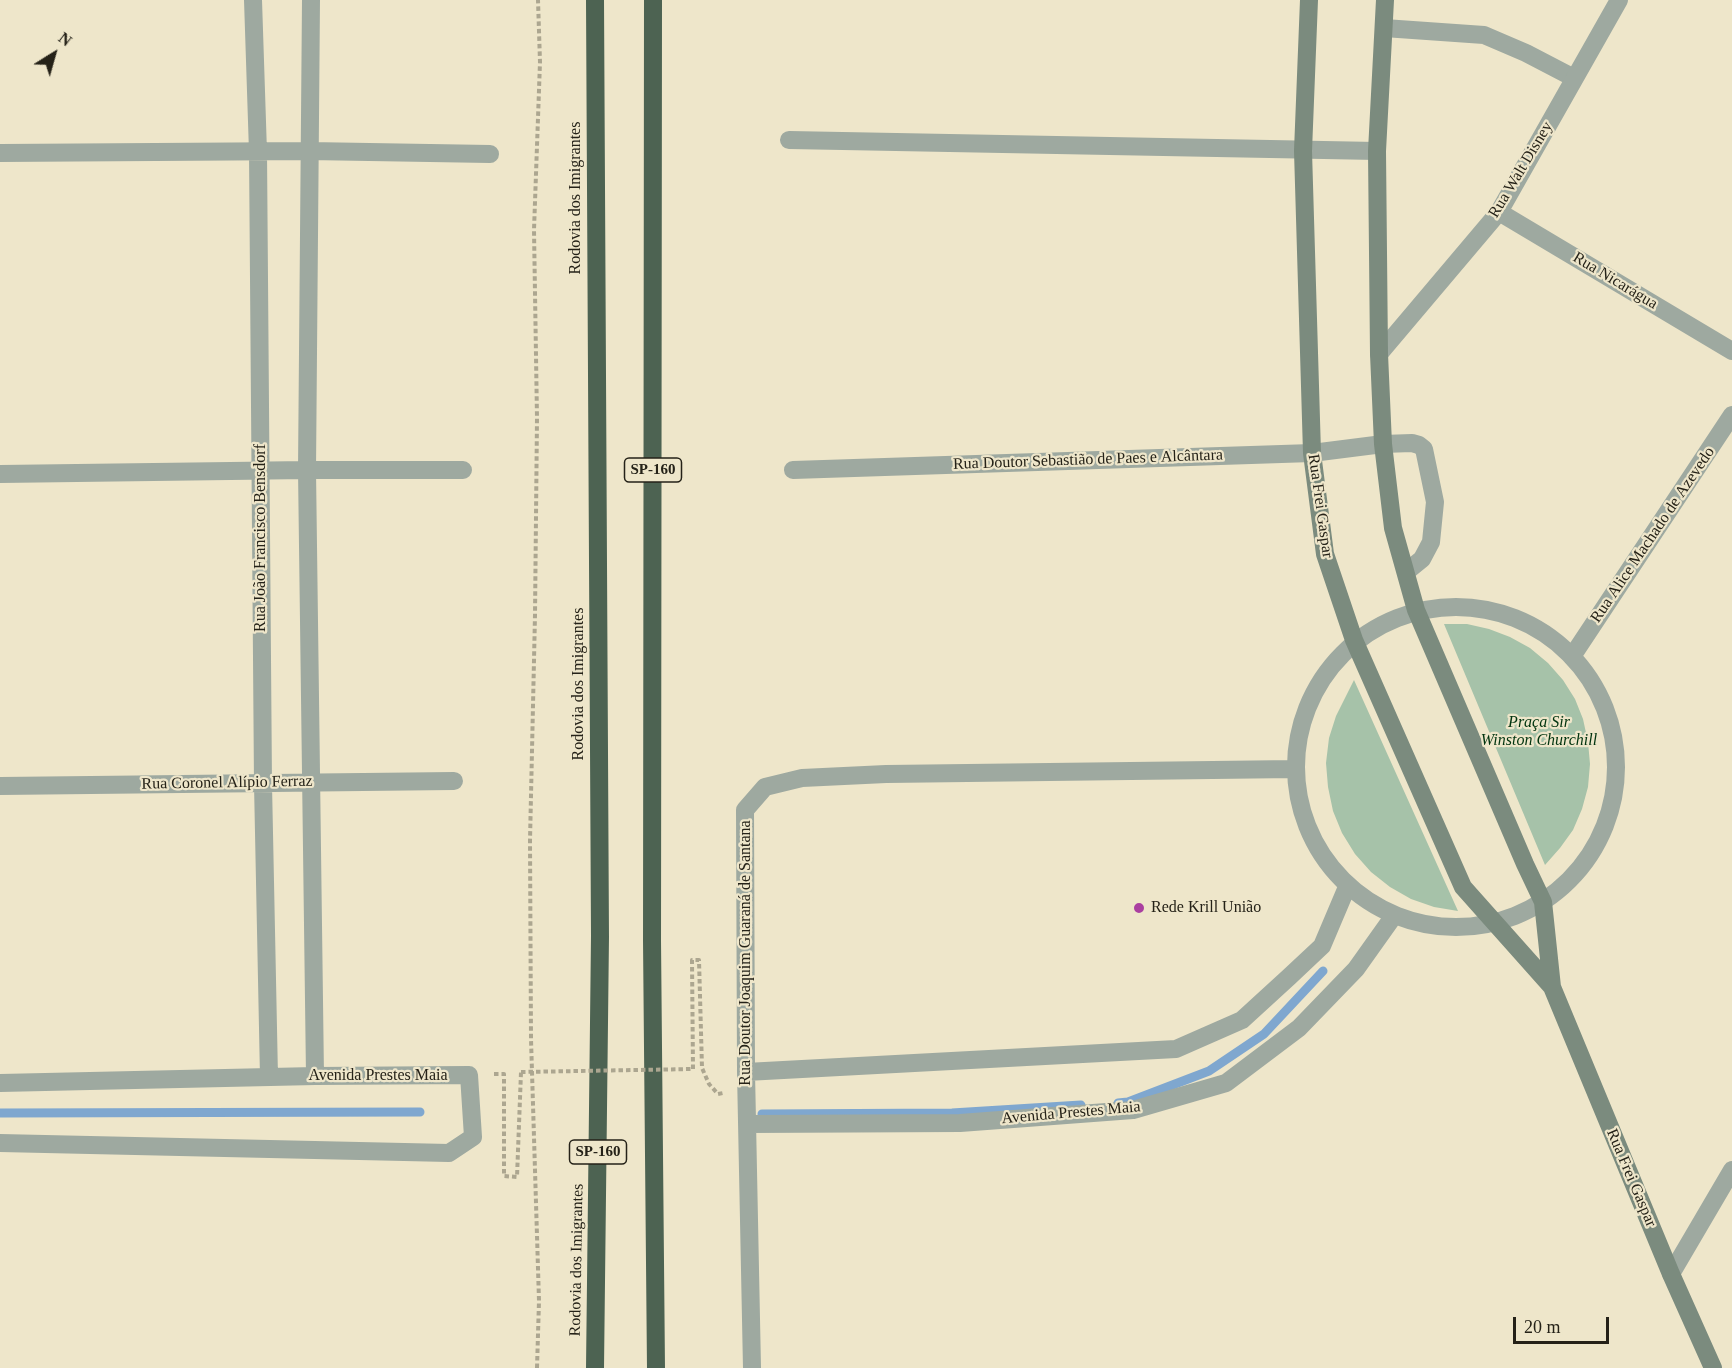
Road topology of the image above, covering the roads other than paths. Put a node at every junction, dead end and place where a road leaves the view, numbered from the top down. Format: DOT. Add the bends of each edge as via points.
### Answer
graph roads {
  1 [pos="253,0"];
  2 [pos="311,0"];
  3 [pos="595,0"];
  4 [pos="653,0"];
  5 [pos="1309,0"];
  6 [pos="1385,0"];
  7 [pos="1619,0"];
  8 [pos="1384,28"];
  9 [pos="1574,78"];
  10 [pos="789,140"];
  11 [pos="309,151"];
  12 [pos="1303,151"];
  13 [pos="1377,151"];
  14 [pos="258,152"];
  15 [pos="0,153"];
  16 [pos="490,154"];
  17 [pos="1499,212"];
  18 [pos="1732,351"];
  19 [pos="1379,354"];
  20 [pos="1732,415"];
  21 [pos="1383,444"];
  22 [pos="1312,453"];
  23 [pos="307,470"];
  24 [pos="464,470"];
  25 [pos="793,470"];
  26 [pos="260,471"];
  27 [pos="0,474"];
  28 [pos="1406,572"];
  29 [pos="1416,610"];
  30 [pos="1354,640"];
  31 [pos="1573,655"];
  32 [pos="1294,769"];
  33 [pos="454,781"];
  34 [pos="310,782"];
  35 [pos="263,784"];
  36 [pos="0,786"];
  37 [pos="1347,887"];
  38 [pos="1543,902"];
  39 [pos="1393,916"];
  40 [pos="1492,921"];
  41 [pos="1551,987"];
  42 [pos="746,1072"];
  43 [pos="315,1076"];
  44 [pos="269,1077"];
  45 [pos="0,1083"];
  46 [pos="748,1124"];
  47 [pos="0,1143"];
  48 [pos="1732,1170"];
  49 [pos="1671,1274"];
  50 [pos="595,1368"];
  51 [pos="656,1368"];
  52 [pos="752,1368"];
  53 [pos="1713,1368"];
  1 -- 14 [label="street, Rua João Francisco Bensdorf"];
  2 -- 11 [label="street"];
  3 -- 50 [label="highway, Rodovia dos Imigrantes / SP-160" via="600,936"];
  4 -- 51 [label="highway, SP-160" via="652,940"];
  5 -- 12 [label="street, Rua Frei Gaspar"];
  6 -- 8 [label="street, Rua Frei Gaspar"];
  7 -- 9 [label="street, Rua Walt Disney"];
  8 -- 9 [label="street" via="1484,36"];
  8 -- 13 [label="street, Rua Frei Gaspar"];
  9 -- 17 [label="street, Rua Walt Disney"];
  10 -- 12 [label="street"];
  11 -- 14 [label="street"];
  11 -- 16 [label="street"];
  11 -- 23 [label="street"];
  12 -- 13 [label="street"];
  12 -- 22 [label="street, Rua Frei Gaspar"];
  13 -- 19 [label="street, Rua Frei Gaspar"];
  14 -- 15 [label="street"];
  14 -- 26 [label="street, Rua João Francisco Bensdorf"];
  17 -- 18 [label="street, Rua Nicarágua"];
  17 -- 19 [label="street, Rua Walt Disney"];
  19 -- 21 [label="street, Rua Frei Gaspar"];
  20 -- 31 [label="street, Rua Alice Machado de Azevedo"];
  21 -- 22 [label="street, Rua Doutor Sebastião de Paes e Alcântara"];
  21 -- 28 [label="street, Rua Frei Gaspar" via="1393,528"];
  21 -- 28 [label="street, Rua Doutor Sebastião de Paes e Alcântara" via="1412,443 1424,449 1435,502 1431,542 1422,559"];
  22 -- 25 [label="street, Rua Doutor Sebastião de Paes e Alcântara"];
  22 -- 30 [label="street, Rua Frei Gaspar" via="1325,554"];
  23 -- 24 [label="street"];
  23 -- 26 [label="street"];
  23 -- 34 [label="street"];
  26 -- 27 [label="street"];
  26 -- 35 [label="street, Rua João Francisco Bensdorf"];
  28 -- 29 [label="street, Rua Frei Gaspar"];
  29 -- 30 [label="street"];
  29 -- 31 [label="street" via="1472,605 1527,621"];
  29 -- 38 [label="street, Rua Frei Gaspar"];
  30 -- 32 [label="street" via="1324,672 1301,718"];
  30 -- 40 [label="street, Rua Frei Gaspar" via="1462,887"];
  31 -- 38 [label="street" via="1611,718 1617,790 1591,858 1560,892"];
  32 -- 37 [label="street" via="1308,833"];
  32 -- 42 [label="street, Rua Doutor Joaquim Guaraná de Santana" via="886,774 802,778 765,787 745,810"];
  33 -- 34 [label="street, Rua Coronel Alípio Ferraz"];
  34 -- 35 [label="street, Rua Coronel Alípio Ferraz"];
  34 -- 43 [label="street"];
  35 -- 36 [label="street, Rua Coronel Alípio Ferraz"];
  35 -- 44 [label="street, Rua João Francisco Bensdorf"];
  37 -- 39 [label="street"];
  37 -- 42 [label="street" via="1322,946 1242,1020 1176,1049"];
  38 -- 40 [label="street" via="1516,917"];
  38 -- 41 [label="street, Rua Frei Gaspar"];
  39 -- 40 [label="street" via="1453,927"];
  39 -- 46 [label="street, Avenida Prestes Maia" via="1356,969 1299,1028 1226,1083 1133,1110 960,1123"];
  40 -- 41 [label="street, Rua Frei Gaspar"];
  41 -- 49 [label="street, Rua Frei Gaspar"];
  42 -- 46 [label="street, Rua Doutor Joaquim Guaraná de Santana"];
  43 -- 44 [label="street, Avenida Prestes Maia"];
  43 -- 47 [label="street, Avenida Prestes Maia" via="469,1075 473,1137 448,1153"];
  44 -- 45 [label="street, Avenida Prestes Maia"];
  46 -- 52 [label="street, Rua Doutor Joaquim Guaraná de Santana"];
  48 -- 49 [label="street"];
  49 -- 53 [label="street, Rua Frei Gaspar"];
}
